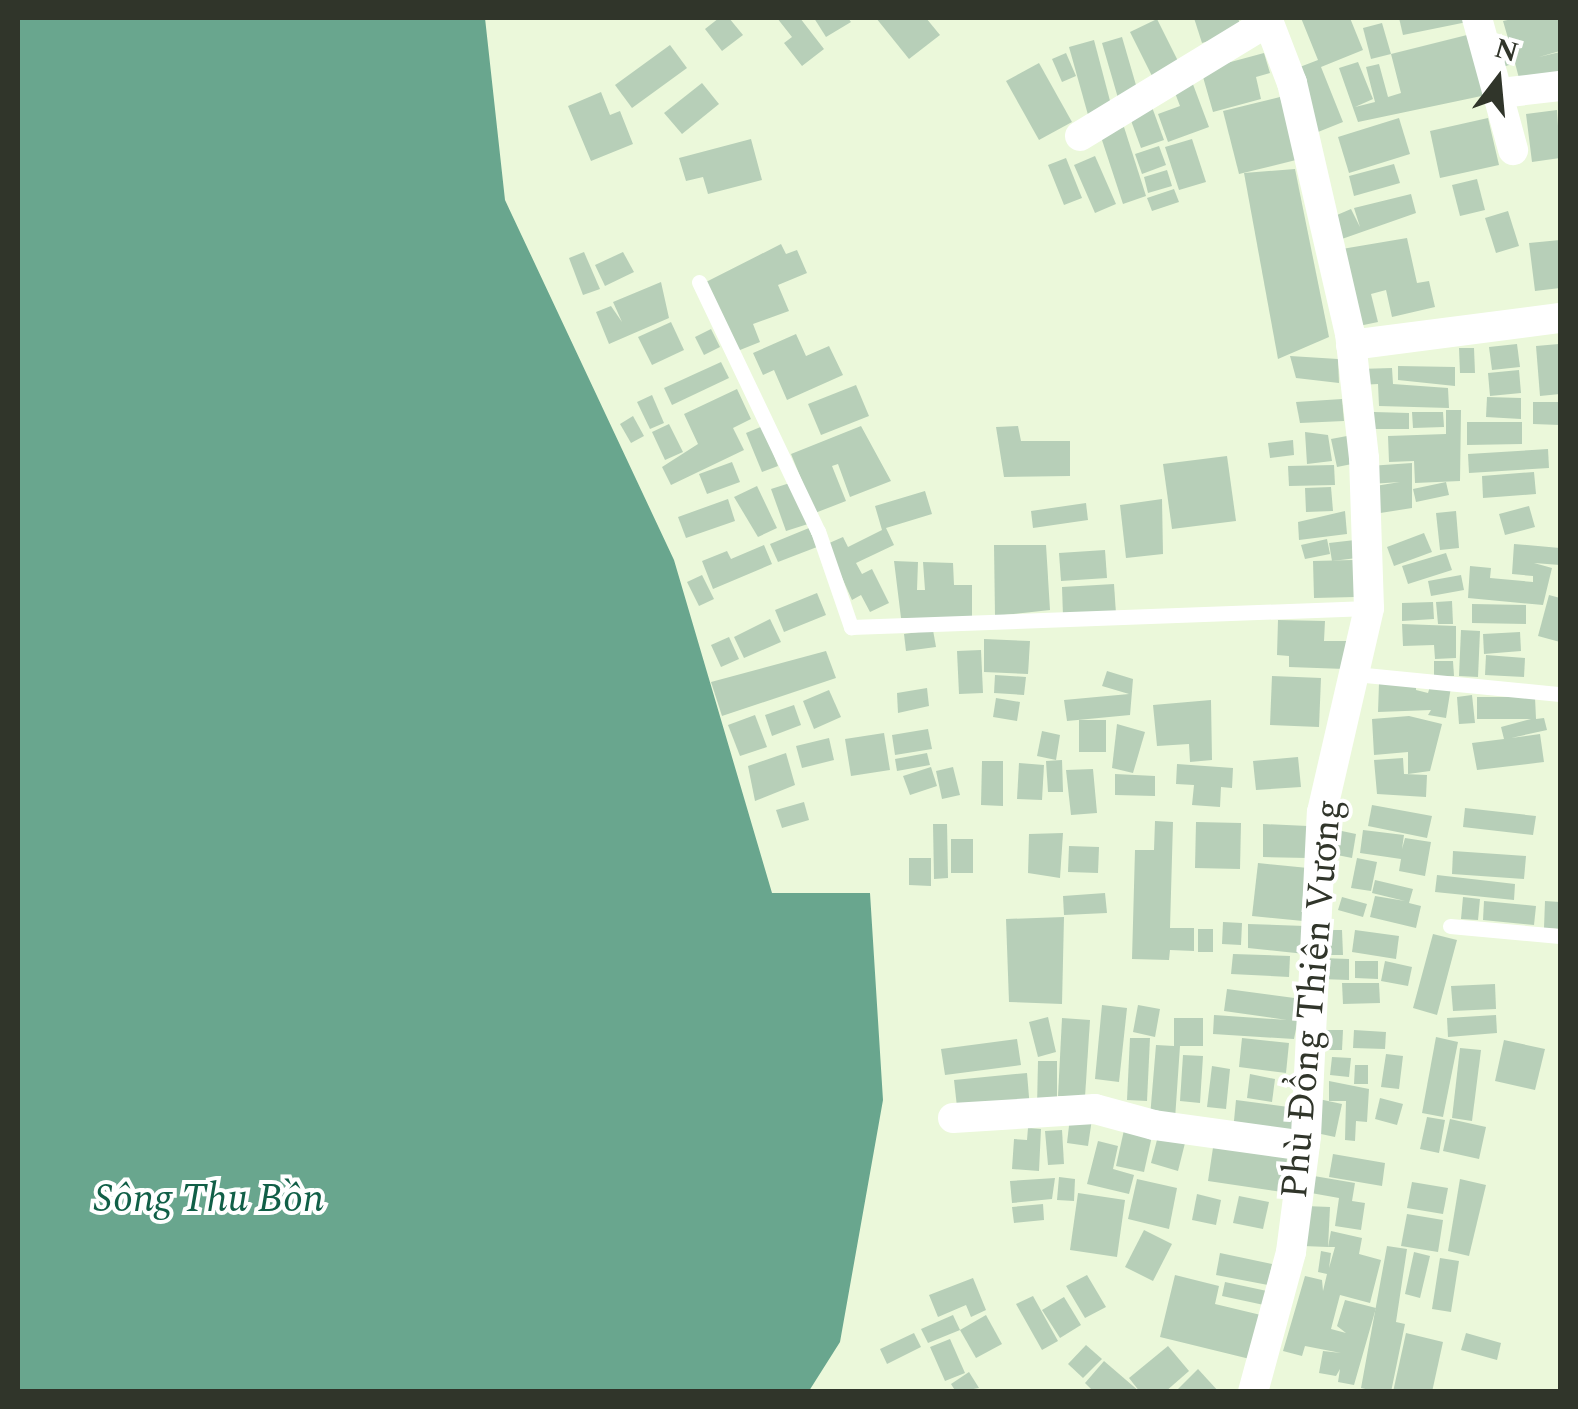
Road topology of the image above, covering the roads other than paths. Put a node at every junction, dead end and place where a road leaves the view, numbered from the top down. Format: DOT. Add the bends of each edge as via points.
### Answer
graph roads {
  1 [pos="1477,18"];
  2 [pos="1268,20"];
  3 [pos="1560,86"];
  4 [pos="1501,92"];
  5 [pos="1080,136"];
  6 [pos="1513,150"];
  7 [pos="699,282"];
  8 [pos="1560,318"];
  9 [pos="1352,345"];
  10 [pos="1369,608"];
  11 [pos="1355,674"];
  12 [pos="1560,694"];
  13 [pos="1450,926"];
  14 [pos="1560,936"];
  15 [pos="953,1118"];
  16 [pos="1304,1146"];
  17 [pos="1253,1392"];
  1 -- 4 [label="street"];
  2 -- 5 [label="street"];
  2 -- 9 [label="street, Phù Đổng Thiên Vương" via="1292,83"];
  3 -- 4 [label="street"];
  4 -- 6 [label="street"];
  7 -- 10 [label="lane" via="818,531 851,627"];
  8 -- 9 [label="street"];
  9 -- 10 [label="street, Phù Đổng Thiên Vương"];
  10 -- 11 [label="street, Phù Đổng Thiên Vương"];
  11 -- 12 [label="lane"];
  11 -- 16 [label="street, Phù Đổng Thiên Vương" via="1322,812"];
  13 -- 14 [label="lane"];
  15 -- 16 [label="street" via="1095,1109 1154,1125"];
  16 -- 17 [label="street, Phù Đổng Thiên Vương" via="1290,1252"];
}
